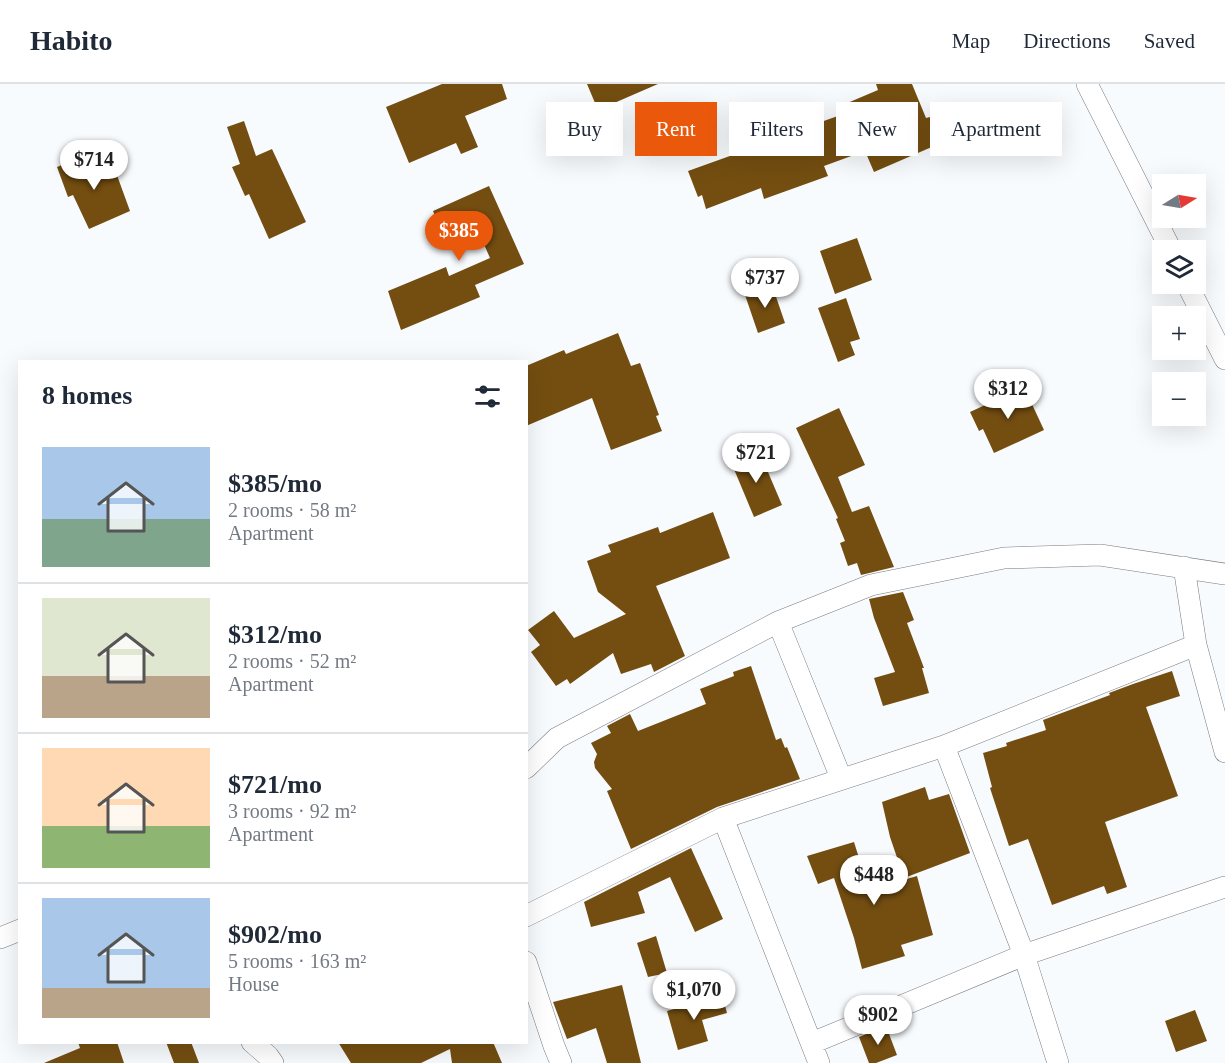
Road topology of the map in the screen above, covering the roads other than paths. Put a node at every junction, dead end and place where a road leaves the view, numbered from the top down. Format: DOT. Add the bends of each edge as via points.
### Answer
graph roads {
  1 [pos="1087,84"];
  2 [pos="1166,240"];
  3 [pos="1192,294"];
  4 [pos="1225,359"];
  5 [pos="1184,567"];
  6 [pos="1225,574"];
  7 [pos="778,622"];
  8 [pos="1196,645"];
  9 [pos="944,746"];
  10 [pos="1225,753"];
  11 [pos="528,766"];
  12 [pos="841,778"];
  13 [pos="723,818"];
  14 [pos="1225,887"];
  15 [pos="528,915"];
  16 [pos="18,931"];
  17 [pos="0,938"];
  18 [pos="1024,954"];
  19 [pos="528,968"];
  20 [pos="812,1043"];
  21 [pos="254,1044"];
  22 [pos="273,1063"];
  23 [pos="561,1063"];
  24 [pos="819,1063"];
  25 [pos="1058,1063"];
  1 -- 2 [label="street"];
  3 -- 4 [label="street"];
  5 -- 6 [label="street"];
  5 -- 7 [label="street" via="1100,555 1004,558 871,585"];
  5 -- 8 [label="street"];
  7 -- 11 [label="street" via="557,738"];
  7 -- 12 [label="street"];
  8 -- 9 [label="street"];
  8 -- 10 [label="street"];
  9 -- 12 [label="street"];
  9 -- 18 [label="street"];
  12 -- 13 [label="street"];
  13 -- 15 [label="street"];
  13 -- 20 [label="street"];
  14 -- 18 [label="street"];
  16 -- 17 [label="street"];
  18 -- 20 [label="street"];
  18 -- 25 [label="street"];
  19 -- 23 [label="street"];
  20 -- 24 [label="street"];
  21 -- 22 [label="street"];
}
